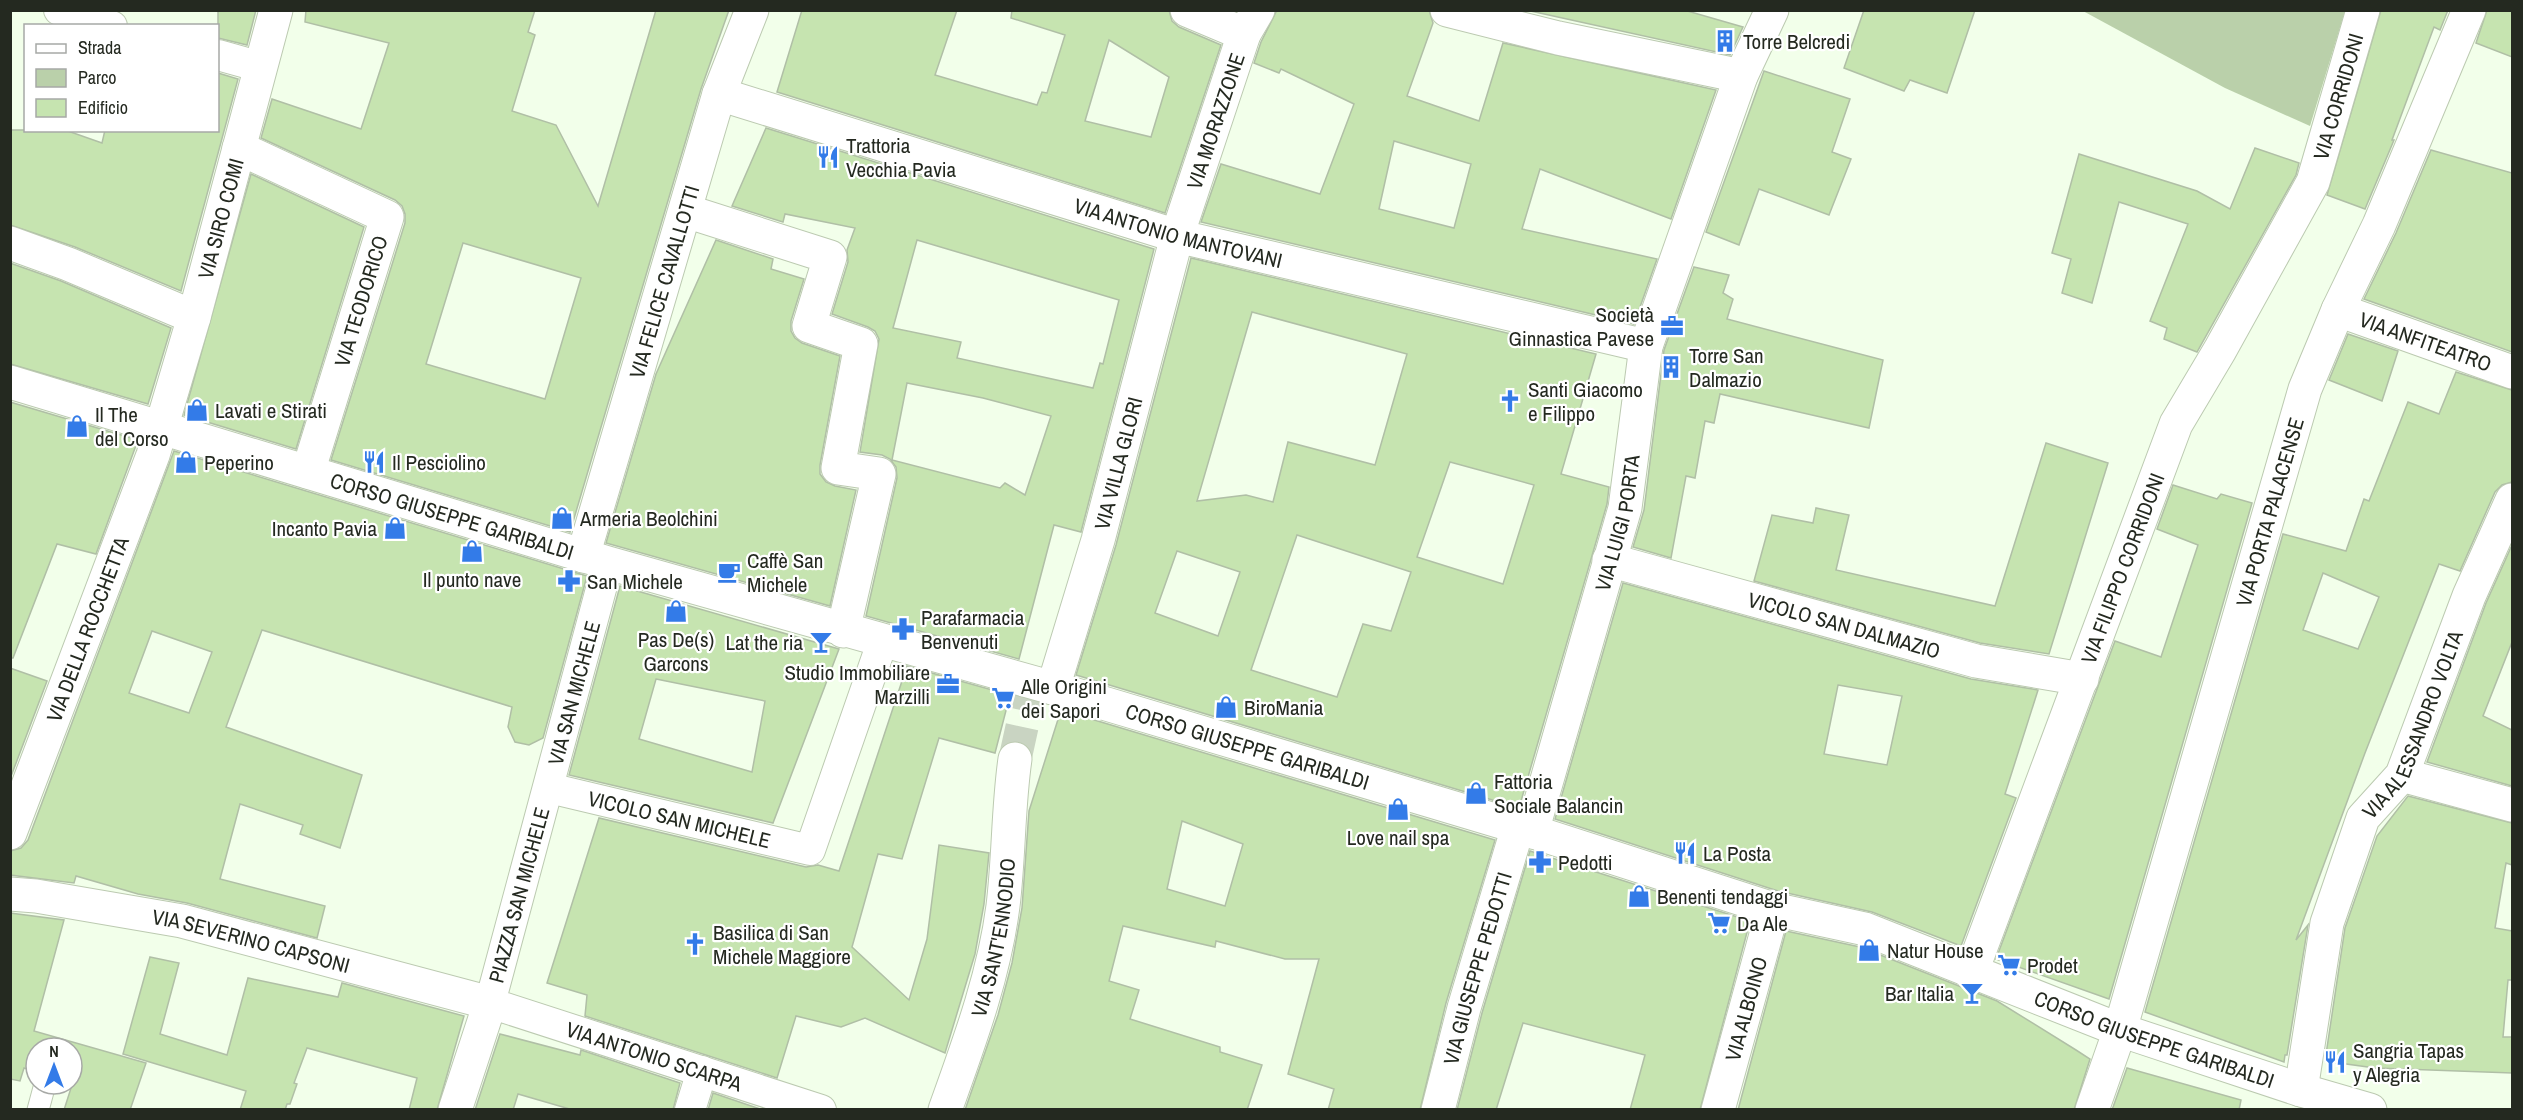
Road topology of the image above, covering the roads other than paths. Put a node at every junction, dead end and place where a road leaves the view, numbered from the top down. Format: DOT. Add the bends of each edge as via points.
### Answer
graph roads {
  1 [pos="59,10"];
  2 [pos="276,10"];
  3 [pos="752,10"];
  4 [pos="1187,10"];
  5 [pos="1447,10"];
  6 [pos="1772,10"];
  7 [pos="2363,10"];
  8 [pos="2469,10"];
  9 [pos="1251,22"];
  10 [pos="105,24"];
  11 [pos="219,55"];
  12 [pos="261,67"];
  13 [pos="1741,76"];
  14 [pos="719,94"];
  15 [pos="239,148"];
  16 [pos="2313,182"];
  17 [pos="686,210"];
  18 [pos="1178,236"];
  19 [pos="10,243"];
  20 [pos="2338,310"];
  21 [pos="194,317"];
  22 [pos="1646,346"];
  23 [pos="2512,372"];
  24 [pos="10,382"];
  25 [pos="161,426"];
  26 [pos="308,472"];
  27 [pos="2512,500"];
  28 [pos="595,560"];
  29 [pos="1610,560"];
  30 [pos="843,631"];
  31 [pos="883,640"];
  32 [pos="2082,679"];
  33 [pos="1038,688"];
  34 [pos="1015,759"];
  35 [pos="2402,775"];
  36 [pos="549,788"];
  37 [pos="2512,805"];
  38 [pos="1525,830"];
  39 [pos="10,833"];
  40 [pos="10,894"];
  41 [pos="1773,909"];
  42 [pos="1972,971"];
  43 [pos="490,1003"];
  44 [pos="2120,1030"];
  45 [pos="702,1071"];
  46 [pos="2300,1100"];
  47 [pos="455,1110"];
  48 [pos="690,1110"];
  49 [pos="821,1110"];
  50 [pos="945,1110"];
  51 [pos="1438,1110"];
  52 [pos="1718,1110"];
  53 [pos="2092,1110"];
  54 [pos="2370,1110"];
  1 -- 10 [label="street"];
  2 -- 12 [label="street, VIA SIRO COMI"];
  3 -- 14 [label="street, VIA FELICE CAVALLOTTI"];
  4 -- 9 [label="street"];
  5 -- 13 [label="street" via="1558,38"];
  6 -- 13 [label="street, VIA LUIGI PORTA"];
  7 -- 16 [label="street, VIA CORRIDONI"];
  8 -- 20 [label="street, VIA PORTA PALACENSE" via="2379,225"];
  9 -- 18 [label="street, VIA MORAZZONE"];
  11 -- 12 [label="street"];
  12 -- 15 [label="street, VIA SIRO COMI"];
  13 -- 22 [label="street, VIA LUIGI PORTA"];
  14 -- 17 [label="street, VIA FELICE CAVALLOTTI"];
  14 -- 18 [label="street, VIA ANTONIO MANTOVANI"];
  15 -- 21 [label="street, VIA SIRO COMI"];
  15 -- 26 [label="street, VIA TEODORICO" via="387,217"];
  16 -- 32 [label="street, VIA FILIPPO CORRIDONI" via="2176,424"];
  17 -- 28 [label="street, VIA FELICE CAVALLOTTI"];
  17 -- 30 [label="street" via="830,257 809,326 861,344 838,468 879,474"];
  18 -- 22 [label="street, VIA ANTONIO MANTOVANI"];
  18 -- 33 [label="street, VIA VILLA GLORI" via="1098,540"];
  19 -- 21 [label="street"];
  20 -- 23 [label="street, VIA ANFITEATRO"];
  20 -- 44 [label="street, VIA PORTA PALACENSE" via="2305,389"];
  21 -- 25 [label="street, VIA SIRO COMI"];
  22 -- 29 [label="street, VIA LUIGI PORTA" via="1625,508"];
  24 -- 25 [label="street, CORSO GIUSEPPE GARIBALDI"];
  25 -- 26 [label="street, CORSO GIUSEPPE GARIBALDI"];
  25 -- 39 [label="street, VIA DELLA ROCCHETTA"];
  26 -- 28 [label="street, CORSO GIUSEPPE GARIBALDI"];
  27 -- 35 [label="street, VIA ALESSANDRO VOLTA" via="2469,596"];
  28 -- 30 [label="street, CORSO GIUSEPPE GARIBALDI"];
  28 -- 36 [label="street, VIA SAN MICHELE"];
  29 -- 32 [label="street, VICOLO SAN DALMAZIO" via="1976,661"];
  29 -- 38 [label="street, VIA LUIGI PORTA"];
  30 -- 31 [label="street, CORSO GIUSEPPE GARIBALDI"];
  31 -- 33 [label="street, CORSO GIUSEPPE GARIBALDI"];
  31 -- 36 [label="street, VICOLO SAN MICHELE" via="810,850"];
  32 -- 42 [label="street, VIA FILIPPO CORRIDONI"];
  33 -- 38 [label="street, CORSO GIUSEPPE GARIBALDI"];
  34 -- 50 [label="street, VIA SANT'ENNODIO" via="1003,906 976,1023"];
  35 -- 37 [label="street"];
  35 -- 46 [label="street, VIA ALESSANDRO VOLTA" via="2363,818 2327,923"];
  36 -- 43 [label="street, PIAZZA SAN MICHELE"];
  38 -- 41 [label="street, CORSO GIUSEPPE GARIBALDI"];
  38 -- 51 [label="street, VIA GIUSEPPE PEDOTTI" via="1464,1008"];
  40 -- 43 [label="street, VIA SEVERINO CAPSONI" via="182,921"];
  41 -- 42 [label="street, CORSO GIUSEPPE GARIBALDI" via="1865,929"];
  41 -- 52 [label="street, VIA ALBOINO"];
  42 -- 44 [label="street, CORSO GIUSEPPE GARIBALDI"];
  43 -- 45 [label="street, VIA ANTONIO SCARPA"];
  43 -- 47 [label="street"];
  44 -- 46 [label="street, CORSO GIUSEPPE GARIBALDI"];
  44 -- 53 [label="street, VIA PORTA PALACENSE"];
  45 -- 48 [label="street"];
  45 -- 49 [label="street, VIA ANTONIO SCARPA"];
  46 -- 54 [label="street, CORSO GIUSEPPE GARIBALDI"];
}
